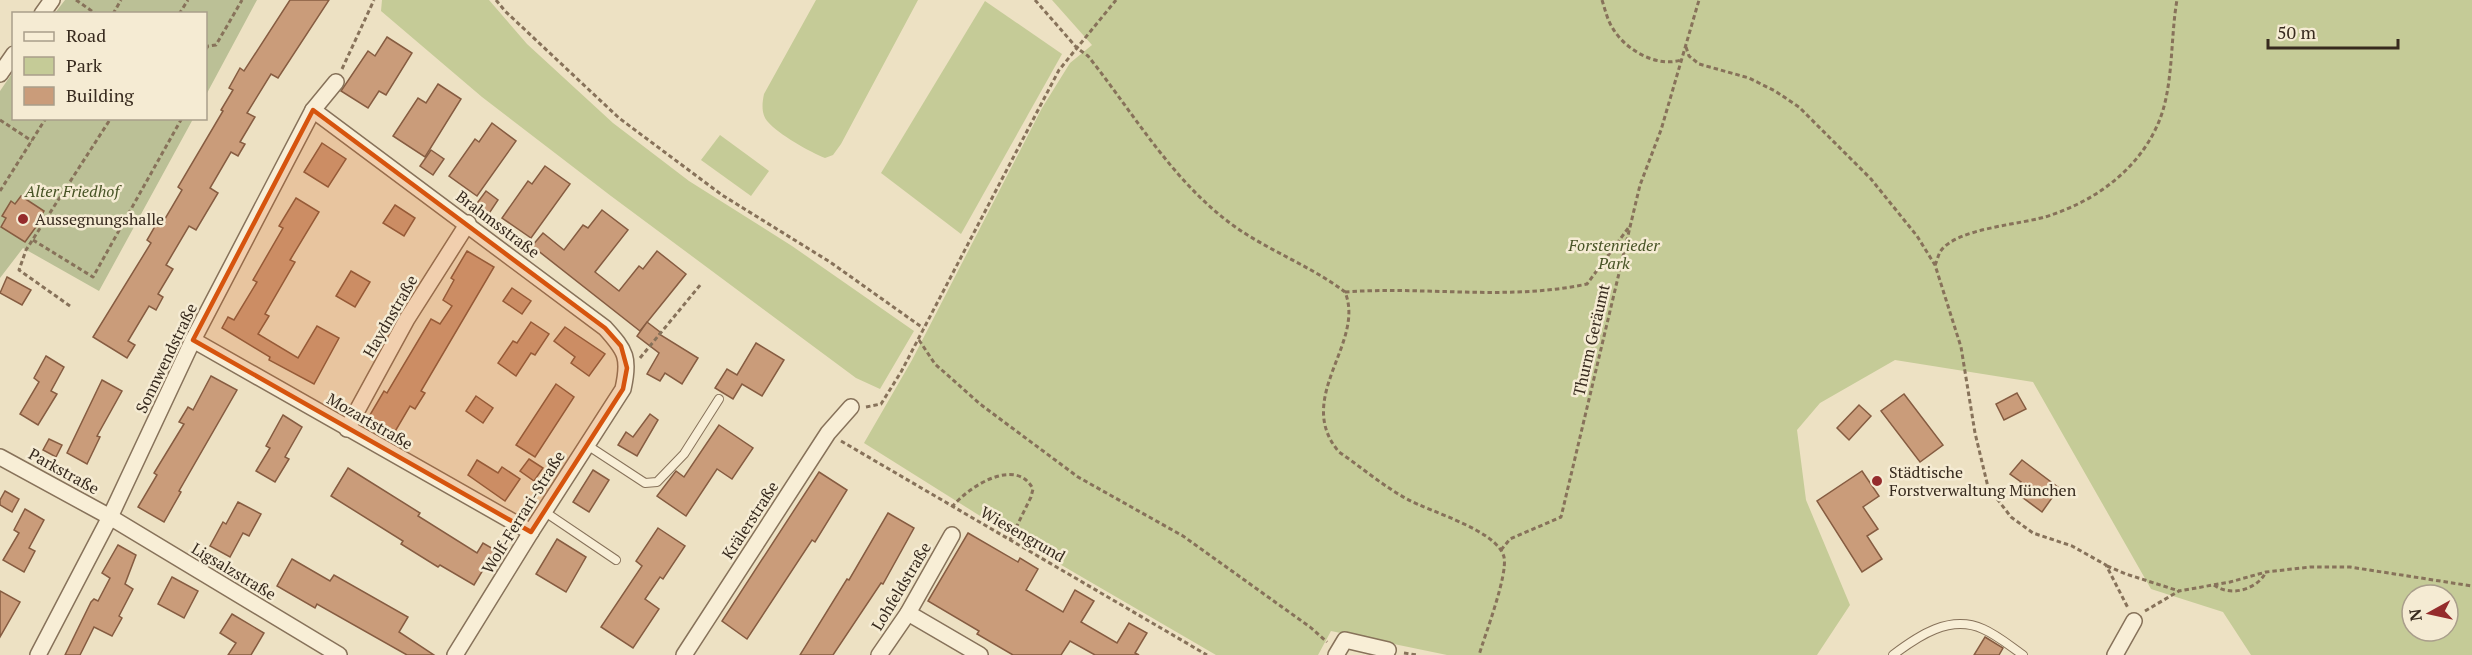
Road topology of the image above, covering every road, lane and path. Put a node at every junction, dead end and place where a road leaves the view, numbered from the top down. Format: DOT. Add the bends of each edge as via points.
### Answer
graph roads {
  1 [pos="76,0"];
  2 [pos="242,0"];
  3 [pos="374,0"];
  4 [pos="496,0"];
  5 [pos="1035,0"];
  6 [pos="1116,0"];
  7 [pos="1602,0"];
  8 [pos="1699,0"];
  9 [pos="2177,0"];
  10 [pos="93,12"];
  11 [pos="1686,47"];
  12 [pos="207,48"];
  13 [pos="1077,48"];
  14 [pos="12,57"];
  15 [pos="1681,60"];
  16 [pos="0,74"];
  17 [pos="336,82"];
  18 [pos="313,110"];
  19 [pos="0,120"];
  20 [pos="45,120"];
  21 [pos="110,120"];
  22 [pos="181,120"];
  23 [pos="32,141"];
  24 [pos="0,191"];
  25 [pos="468,224"];
  26 [pos="1631,225"];
  27 [pos="33,240"];
  28 [pos="1935,265"];
  29 [pos="701,284"];
  30 [pos="1345,292"];
  31 [pos="70,306"];
  32 [pos="923,328"];
  33 [pos="193,340"];
  34 [pos="919,340"];
  35 [pos="627,368"];
  36 [pos="718,399"];
  37 [pos="873,406"];
  38 [pos="851,407"];
  39 [pos="346,429"];
  40 [pos="828,433"];
  41 [pos="587,445"];
  42 [pos="0,457"];
  43 [pos="952,507"];
  44 [pos="545,512"];
  45 [pos="110,517"];
  46 [pos="531,532"];
  47 [pos="952,535"];
  48 [pos="1010,540"];
  49 [pos="1501,550"];
  50 [pos="616,560"];
  51 [pos="2106,565"];
  52 [pos="2266,572"];
  53 [pos="2214,585"];
  54 [pos="2472,586"];
  55 [pos="2179,591"];
  56 [pos="908,613"];
  57 [pos="2134,621"];
  58 [pos="1337,654"];
  59 [pos="38,655"];
  60 [pos="339,655"];
  61 [pos="455,655"];
  62 [pos="684,655"];
  63 [pos="879,655"];
  64 [pos="980,655"];
  65 [pos="1207,655"];
  66 [pos="1385,655"];
  67 [pos="1479,655"];
  68 [pos="1893,655"];
  69 [pos="2023,655"];
  70 [pos="2115,655"];
  1 -- 10 [label="path"];
  2 -- 12 [label="path" via="216,45"];
  3 -- 17 [label="path"];
  4 -- 32 [label="path" via="619,118 722,195 830,262"];
  5 -- 13 [label="path"];
  6 -- 13 [label="path"];
  7 -- 15 [label="path" via="1612,28 1628,45 1663,63"];
  8 -- 11 [label="path, Thurm Geräumt"];
  9 -- 28 [label="path" via="2167,93 2158,125 2122,175 2077,205 2026,223 1961,237 1940,252"];
  11 -- 15 [label="path, Thurm Geräumt"];
  11 -- 28 [label="path" via="1689,56 1699,64 1749,78 1799,107 1871,179"];
  13 -- 30 [label="path" via="1088,56 1155,148 1205,203 1236,227"];
  13 -- 32 [label="path" via="1039,105"];
  14 -- 16 [label="street"];
  15 -- 26 [label="path, Thurm Geräumt"];
  17 -- 18 [label="street, Sonnwendstraße"];
  18 -- 25 [label="street, Brahmsstraße"];
  18 -- 33 [label="street, Sonnwendstraße"];
  19 -- 23 [label="path"];
  20 -- 23 [label="path"];
  21 -- 27 [label="path"];
  22 -- 27 [label="path" via="93,277"];
  23 -- 24 [label="path"];
  25 -- 35 [label="street, Brahmsstraße" via="604,328 621,346"];
  25 -- 39 [label="street, Haydnstraße" via="407,319"];
  26 -- 30 [label="path" via="1587,284 1552,291"];
  26 -- 49 [label="path, Thurm Geräumt" via="1561,517 1510,539"];
  27 -- 31 [label="path" via="19,270"];
  28 -- 51 [label="path" via="1961,348 1988,487 2011,517 2033,533 2072,546"];
  29 -- 35 [label="path" via="635,365"];
  30 -- 49 [label="path" via="1350,304 1322,420 1331,442 1339,452 1407,499 1466,524"];
  32 -- 34 [label="path"];
  33 -- 39 [label="street, Mozartstraße"];
  33 -- 45 [label="street, Sonnwendstraße"];
  34 -- 37 [label="path" via="881,404"];
  34 -- 58 [label="path" via="935,364 1007,425 1078,477 1183,536 1311,627"];
  35 -- 41 [label="street, Wolf-Ferrari-Straße" via="623,389"];
  36 -- 41 [label="lane" via="684,454 657,482 645,483"];
  38 -- 40 [label="street, Krälerstraße"];
  39 -- 46 [label="street, Mozartstraße"];
  40 -- 43 [label="path, Wiesengrund"];
  40 -- 62 [label="street, Krälerstraße"];
  41 -- 44 [label="street, Wolf-Ferrari-Straße"];
  42 -- 45 [label="street, Parkstraße"];
  43 -- 48 [label="path, Wiesengrund"];
  43 -- 48 [label="path" via="981,482 1011,475 1024,478 1033,489 1032,497"];
  44 -- 46 [label="street, Wolf-Ferrari-Straße"];
  44 -- 50 [label="lane"];
  45 -- 59 [label="street, Sonnwendstraße"];
  45 -- 60 [label="street, Ligsalzstraße"];
  46 -- 61 [label="street, Wolf-Ferrari-Straße"];
  47 -- 56 [label="street, Lohfeldstraße"];
  48 -- 65 [label="path, Wiesengrund"];
  49 -- 67 [label="path" via="1505,560 1502,578"];
  51 -- 55 [label="path"];
  51 -- 57 [label="path"];
  52 -- 53 [label="path"];
  52 -- 53 [label="path" via="2262,581 2245,589 2220,590"];
  52 -- 54 [label="path" via="2350,567"];
  53 -- 55 [label="path"];
  55 -- 57 [label="path"];
  56 -- 63 [label="street, Lohfeldstraße"];
  56 -- 64 [label="street"];
  57 -- 70 [label="street"];
  58 -- 66 [label="street" via="1345,640 1388,650"];
  68 -- 69 [label="lane" via="1936,628 1953,624 1983,629"];
}
